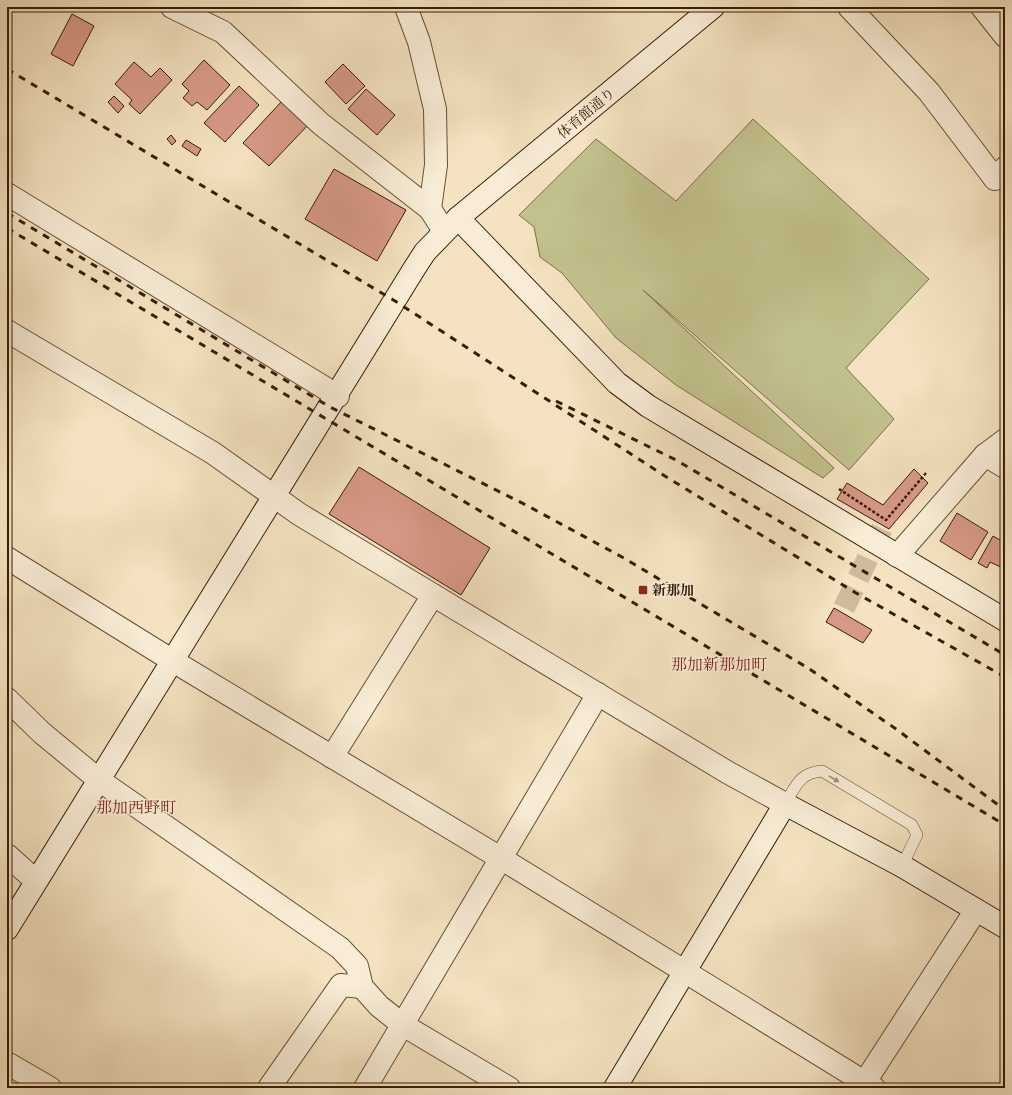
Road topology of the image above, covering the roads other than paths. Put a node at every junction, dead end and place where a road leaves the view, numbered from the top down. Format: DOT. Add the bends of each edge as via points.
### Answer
graph roads {
  1 [pos="172,7"];
  2 [pos="406,7"];
  3 [pos="713,7"];
  4 [pos="849,7"];
  5 [pos="982,7"];
  6 [pos="1005,36"];
  7 [pos="1005,168"];
  8 [pos="7,194"];
  9 [pos="430,208"];
  10 [pos="451,225"];
  11 [pos="7,332"];
  12 [pos="338,396"];
  13 [pos="1005,440"];
  14 [pos="984,456"];
  15 [pos="1005,467"];
  16 [pos="274,495"];
  17 [pos="897,556"];
  18 [pos="7,558"];
  19 [pos="433,596"];
  20 [pos="1005,620"];
  21 [pos="173,661"];
  22 [pos="598,694"];
  23 [pos="7,699"];
  24 [pos="332,757"];
  25 [pos="99,780"];
  26 [pos="786,804"];
  27 [pos="7,855"];
  28 [pos="502,859"];
  29 [pos="902,866"];
  30 [pos="36,881"];
  31 [pos="976,910"];
  32 [pos="1005,927"];
  33 [pos="7,930"];
  34 [pos="686,972"];
  35 [pos="362,986"];
  36 [pos="403,1025"];
  37 [pos="7,1063"];
  38 [pos="866,1086"];
  39 [pos="50,1088"];
  40 [pos="269,1088"];
  41 [pos="365,1088"];
  42 [pos="509,1088"];
  43 [pos="615,1088"];
  1 -- 9 [label="street" via="223,32 321,124"];
  2 -- 9 [label="street" via="419,42 435,109 436,165"];
  3 -- 10 [label="street, 体育館通り"];
  4 -- 7 [label="street" via="929,92 995,179"];
  5 -- 6 [label="street"];
  8 -- 12 [label="street"];
  9 -- 10 [label="street"];
  10 -- 12 [label="street, 体育館通り" via="418,263"];
  10 -- 17 [label="street" via="617,383 648,406"];
  11 -- 16 [label="street" via="213,453"];
  12 -- 16 [label="street, 体育館通り"];
  13 -- 14 [label="street"];
  14 -- 15 [label="street"];
  14 -- 17 [label="street"];
  16 -- 19 [label="street" via="299,514"];
  16 -- 21 [label="street, 体育館通り"];
  17 -- 20 [label="street"];
  18 -- 21 [label="street"];
  19 -- 22 [label="street"];
  19 -- 24 [label="street"];
  21 -- 24 [label="street"];
  21 -- 25 [label="street, 体育館通り"];
  22 -- 26 [label="street" via="727,772"];
  22 -- 28 [label="street"];
  23 -- 25 [label="street" via="42,733"];
  24 -- 28 [label="street"];
  25 -- 30 [label="street, 体育館通り"];
  25 -- 35 [label="street" via="340,948 357,966"];
  26 -- 29 [label="street"];
  26 -- 29 [label="lane, one-way" via="799,780 809,772 822,771 912,825 917,835"];
  26 -- 34 [label="street"];
  27 -- 30 [label="street"];
  28 -- 34 [label="street"];
  28 -- 36 [label="street"];
  29 -- 31 [label="street"];
  30 -- 33 [label="street, 体育館通り"];
  31 -- 32 [label="street"];
  31 -- 38 [label="street"];
  34 -- 38 [label="street"];
  34 -- 43 [label="street"];
  35 -- 36 [label="street" via="379,1006"];
  35 -- 40 [label="street" via="341,985"];
  36 -- 41 [label="street"];
  36 -- 42 [label="street"];
  37 -- 39 [label="street"];
}
